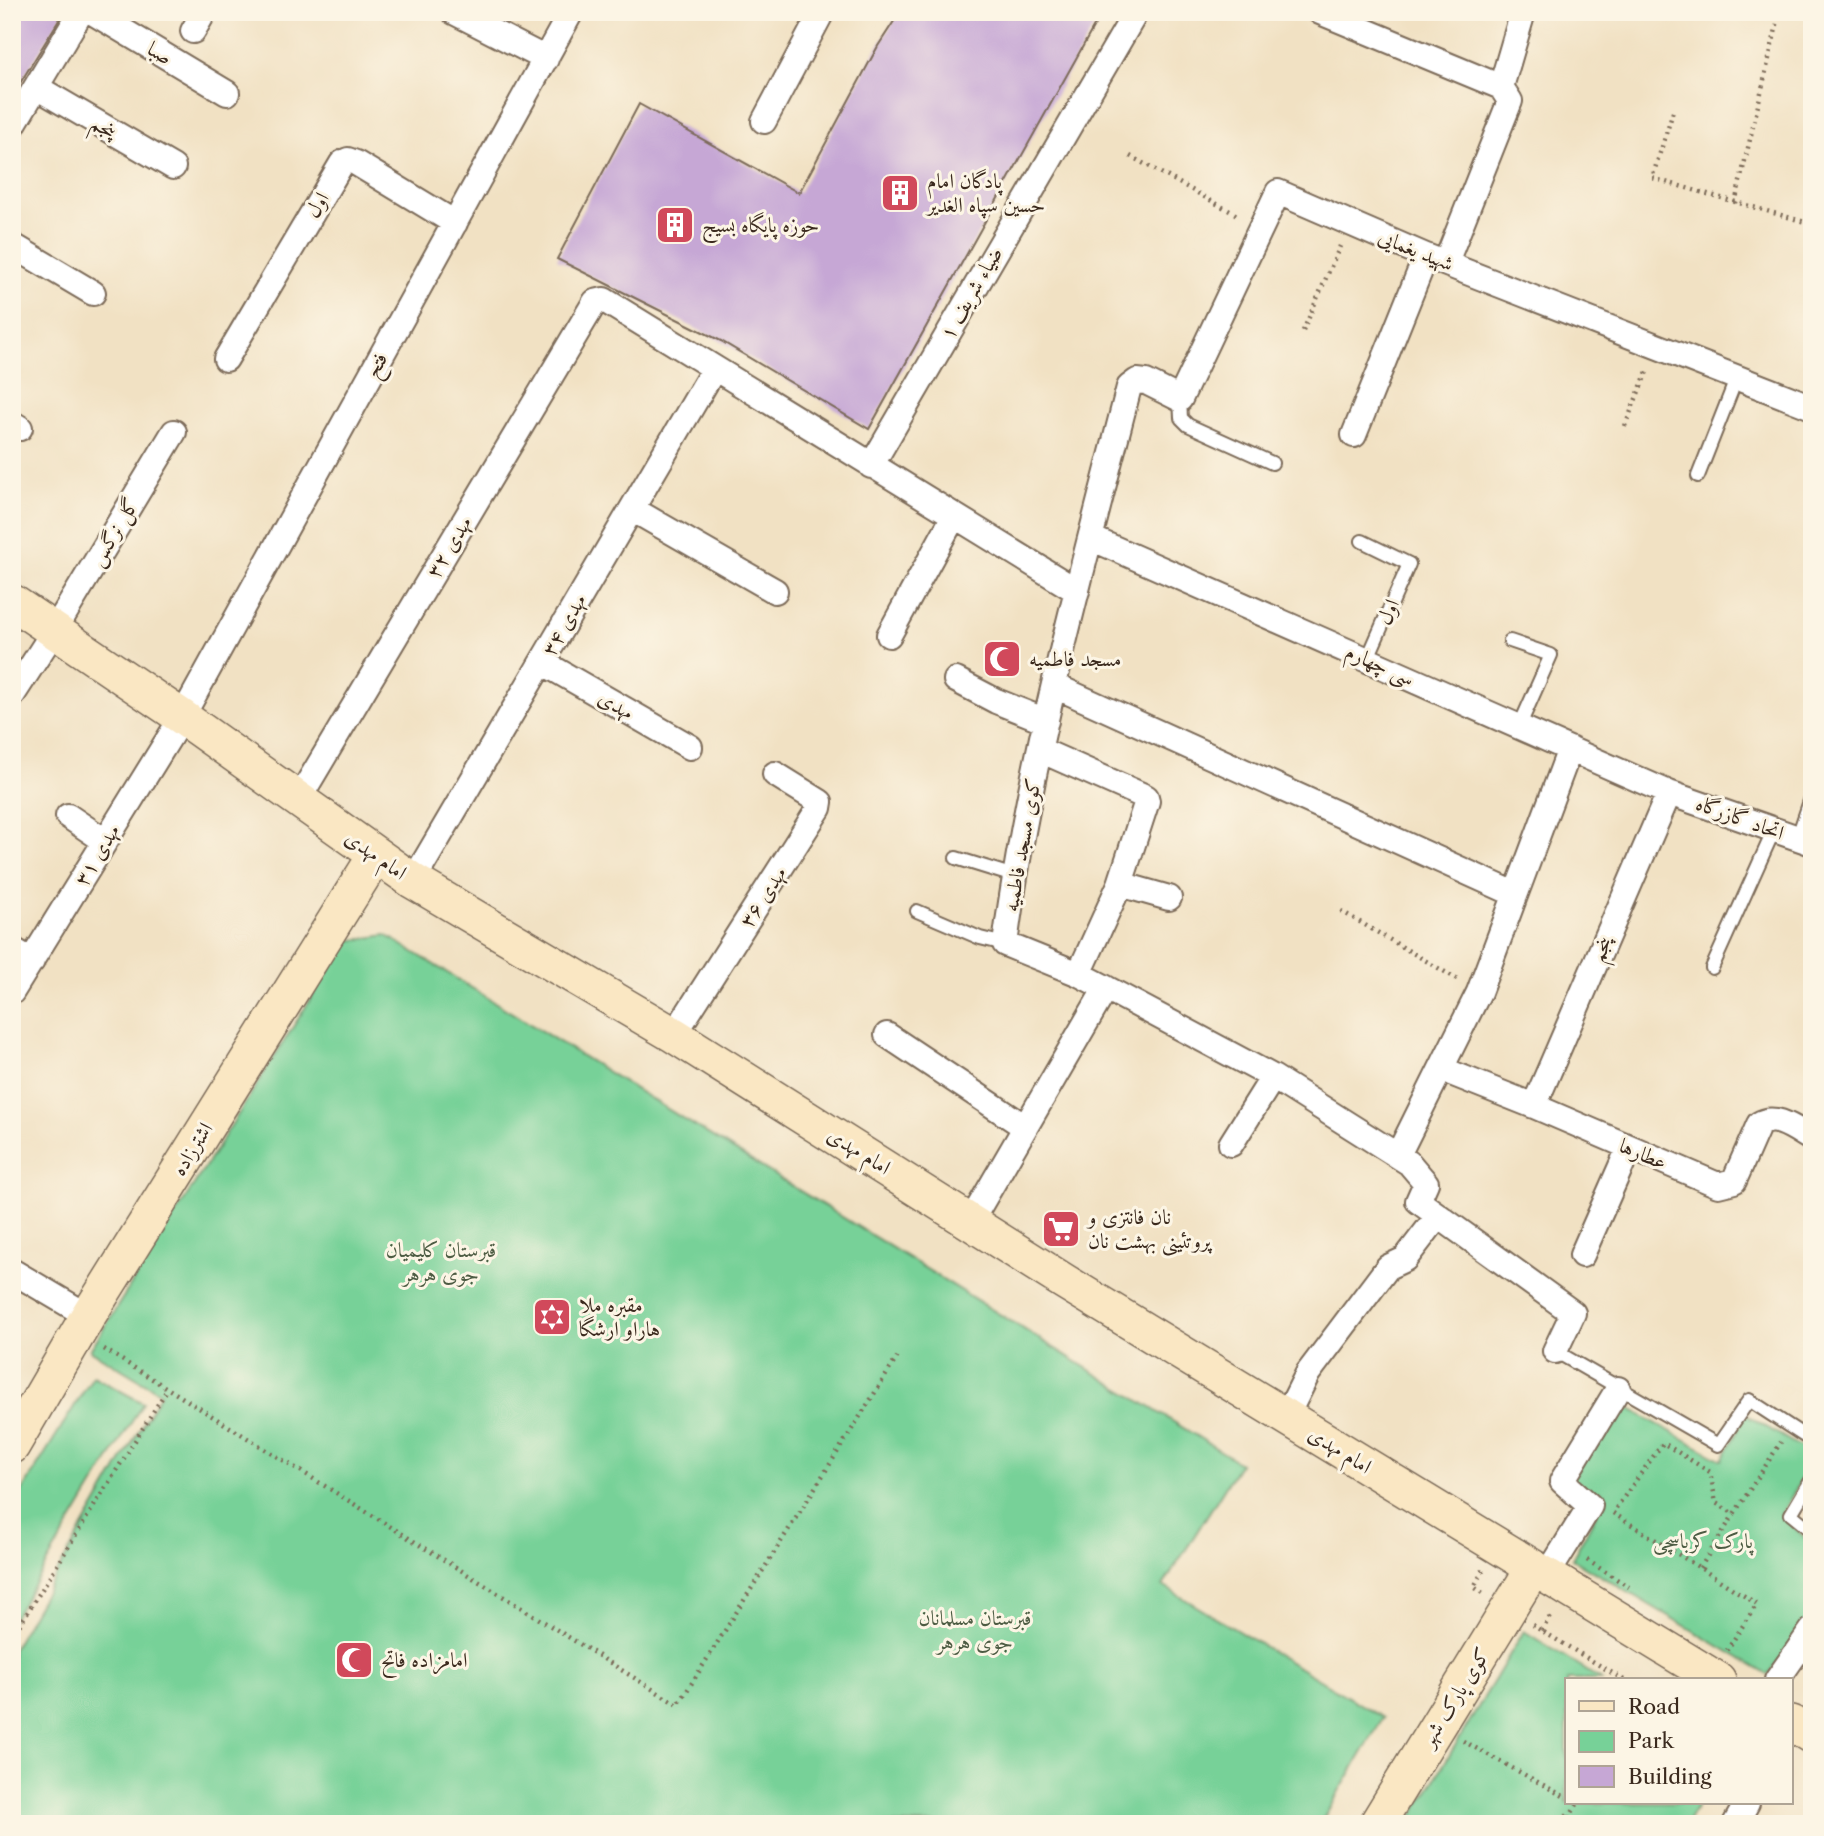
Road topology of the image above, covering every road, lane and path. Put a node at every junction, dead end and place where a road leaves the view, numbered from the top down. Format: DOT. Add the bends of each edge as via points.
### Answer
graph roads {
  1 [pos="81,12"];
  2 [pos="92,12"];
  3 [pos="454,12"];
  4 [pos="571,12"];
  5 [pos="822,12"];
  6 [pos="1136,12"];
  7 [pos="1320,12"];
  8 [pos="1523,12"];
  9 [pos="1780,12"];
  10 [pos="545,59"];
  11 [pos="36,87"];
  12 [pos="1501,87"];
  13 [pos="227,93"];
  14 [pos="1673,112"];
  15 [pos="764,121"];
  16 [pos="12,127"];
  17 [pos="1130,156"];
  18 [pos="173,167"];
  19 [pos="1735,203"];
  20 [pos="455,223"];
  21 [pos="1350,223"];
  22 [pos="1812,225"];
  23 [pos="1261,228"];
  24 [pos="12,245"];
  25 [pos="1436,259"];
  26 [pos="93,293"];
  27 [pos="1303,331"];
  28 [pos="1657,346"];
  29 [pos="226,359"];
  30 [pos="714,369"];
  31 [pos="1737,377"];
  32 [pos="1180,399"];
  33 [pos="1812,407"];
  34 [pos="1625,426"];
  35 [pos="174,432"];
  36 [pos="1354,435"];
  37 [pos="1272,463"];
  38 [pos="871,466"];
  39 [pos="1698,476"];
  40 [pos="632,509"];
  41 [pos="954,516"];
  42 [pos="1091,538"];
  43 [pos="1362,541"];
  44 [pos="775,591"];
  45 [pos="1077,591"];
  46 [pos="12,602"];
  47 [pos="54,631"];
  48 [pos="889,635"];
  49 [pos="1510,641"];
  50 [pos="1367,660"];
  51 [pos="542,662"];
  52 [pos="956,680"];
  53 [pos="1055,686"];
  54 [pos="12,696"];
  55 [pos="181,717"];
  56 [pos="1046,721"];
  57 [pos="1519,727"];
  58 [pos="690,747"];
  59 [pos="1570,749"];
  60 [pos="1040,750"];
  61 [pos="775,774"];
  62 [pos="1668,793"];
  63 [pos="1812,795"];
  64 [pos="298,800"];
  65 [pos="68,816"];
  66 [pos="1774,830"];
  67 [pos="105,841"];
  68 [pos="1805,841"];
  69 [pos="376,855"];
  70 [pos="956,858"];
  71 [pos="1014,876"];
  72 [pos="413,881"];
  73 [pos="1120,884"];
  74 [pos="1515,894"];
  75 [pos="1169,898"];
  76 [pos="917,911"];
  77 [pos="1341,911"];
  78 [pos="1005,944"];
  79 [pos="22,955"];
  80 [pos="1712,968"];
  81 [pos="1080,974"];
  82 [pos="1106,988"];
  83 [pos="12,992"];
  84 [pos="1479,992"];
  85 [pos="674,1035"];
  86 [pos="887,1035"];
  87 [pos="1441,1069"];
  88 [pos="1273,1077"];
  89 [pos="1534,1106"];
  90 [pos="1025,1127"];
  91 [pos="1812,1139"];
  92 [pos="1231,1144"];
  93 [pos="1629,1148"];
  94 [pos="1403,1159"];
  95 [pos="1438,1216"];
  96 [pos="971,1221"];
  97 [pos="1582,1255"];
  98 [pos="12,1271"];
  99 [pos="83,1324"];
  100 [pos="1555,1351"];
  101 [pos="900,1353"];
  102 [pos="168,1388"];
  103 [pos="1618,1389"];
  104 [pos="1286,1417"];
  105 [pos="1792,1427"];
  106 [pos="1812,1441"];
  107 [pos="12,1447"];
  108 [pos="1812,1479"];
  109 [pos="1601,1509"];
  110 [pos="1734,1514"];
  111 [pos="1812,1531"];
  112 [pos="1700,1568"];
  113 [pos="1540,1573"];
  114 [pos="1812,1630"];
  115 [pos="12,1637"];
  116 [pos="1722,1666"];
  117 [pos="1778,1678"];
  118 [pos="1436,1727"];
  119 [pos="1565,1797"];
  120 [pos="1576,1804"];
  121 [pos="1746,1804"];
  122 [pos="1572,1812"];
  123 [pos="1377,1824"];
  124 [pos="1554,1824"];
  125 [pos="1565,1824"];
  126 [pos="1735,1824"];
  1 -- 11 [label="street"];
  2 -- 13 [label="street, صبا"];
  3 -- 10 [label="street"];
  4 -- 10 [label="street, فتح"];
  5 -- 15 [label="street"];
  6 -- 38 [label="street, ضیاء شریف ۱"];
  7 -- 12 [label="street"];
  8 -- 12 [label="street"];
  9 -- 19 [label="path"];
  10 -- 20 [label="street, فتح"];
  11 -- 16 [label="street"];
  11 -- 18 [label="street, پنجم"];
  12 -- 25 [label="street" via="1510,101"];
  14 -- 19 [label="path" via="1652,178"];
  17 -- 23 [label="path"];
  19 -- 22 [label="path"];
  20 -- 29 [label="street, اول" via="356,163 342,163"];
  20 -- 55 [label="street, فتح"];
  21 -- 23 [label="street, شهید یغمایی" via="1278,192"];
  21 -- 25 [label="street, شهید یغمایی"];
  21 -- 27 [label="path"];
  23 -- 32 [label="street, شهید یغمایی"];
  24 -- 26 [label="street"];
  25 -- 28 [label="street, شهید یغمایی"];
  25 -- 36 [label="street"];
  28 -- 31 [label="street, شهید یغمایی"];
  28 -- 34 [label="path"];
  30 -- 38 [label="street"];
  30 -- 40 [label="street, مهدی ۳۴"];
  30 -- 64 [label="street, مهدی ۳۲" via="604,300 595,302"];
  31 -- 33 [label="street, شهید یغمایی"];
  31 -- 39 [label="lane"];
  32 -- 37 [label="lane" via="1181,418 1188,425"];
  32 -- 42 [label="street, کوی مسجد فاطمیه" via="1146,382 1129,387"];
  35 -- 47 [label="street, گل نرگس"];
  38 -- 41 [label="street"];
  40 -- 44 [label="street"];
  40 -- 51 [label="street, مهدی ۳۴"];
  41 -- 45 [label="street"];
  41 -- 48 [label="street"];
  42 -- 45 [label="street, کوی مسجد فاطمیه"];
  42 -- 50 [label="street, سی چهارم"];
  43 -- 50 [label="lane, اول" via="1409,564"];
  45 -- 53 [label="street, کوی مسجد فاطمیه"];
  46 -- 47 [label="main road, امام مهدی"];
  47 -- 54 [label="street, گل نرگس"];
  47 -- 55 [label="main road, امام مهدی"];
  49 -- 57 [label="lane" via="1551,655"];
  50 -- 57 [label="street, سی چهارم"];
  51 -- 58 [label="street, مهدی"];
  51 -- 72 [label="street, مهدی ۳۴"];
  52 -- 56 [label="street"];
  53 -- 56 [label="street, کوی مسجد فاطمیه"];
  53 -- 74 [label="street"];
  55 -- 64 [label="main road, امام مهدی"];
  55 -- 67 [label="street, مهدی ۳۱"];
  56 -- 60 [label="street, کوی مسجد فاطمیه"];
  57 -- 59 [label="street, سی چهارم"];
  59 -- 62 [label="street, سی چهارم"];
  59 -- 74 [label="street"];
  60 -- 71 [label="street, کوی مسجد فاطمیه"];
  60 -- 73 [label="street" via="1146,797 1147,806"];
  61 -- 85 [label="street, مهدی ۳۶" via="820,802 819,808"];
  62 -- 66 [label="street, اتحاد گازرگاه"];
  62 -- 89 [label="street, پنجم"];
  63 -- 68 [label="lane"];
  64 -- 69 [label="main road, امام مهدی"];
  65 -- 67 [label="street"];
  66 -- 68 [label="street, اتحاد گازرگاه"];
  66 -- 80 [label="lane"];
  67 -- 79 [label="street, مهدی ۳۱"];
  69 -- 72 [label="main road, امام مهدی"];
  69 -- 99 [label="main road, اشترزاده"];
  70 -- 71 [label="lane"];
  71 -- 78 [label="street, کوی مسجد فاطمیه"];
  72 -- 85 [label="main road, امام مهدی"];
  73 -- 75 [label="street"];
  73 -- 81 [label="street"];
  74 -- 84 [label="street"];
  76 -- 78 [label="lane" via="980,939"];
  77 -- 84 [label="path"];
  78 -- 81 [label="street"];
  79 -- 83 [label="street, مهدی ۳۱"];
  81 -- 82 [label="street"];
  82 -- 88 [label="street"];
  82 -- 90 [label="street"];
  84 -- 87 [label="street"];
  85 -- 96 [label="main road, امام مهدی"];
  86 -- 90 [label="street"];
  87 -- 89 [label="street, عطارها"];
  87 -- 94 [label="street"];
  88 -- 92 [label="street"];
  88 -- 94 [label="street"];
  89 -- 93 [label="street, عطارها"];
  90 -- 96 [label="street"];
  91 -- 93 [label="street, عطارها" via="1775,1119 1765,1120 1759,1124 1734,1181 1718,1185"];
  93 -- 97 [label="street"];
  94 -- 95 [label="street" via="1426,1183 1418,1201"];
  95 -- 100 [label="street" via="1573,1313"];
  95 -- 104 [label="street" via="1405,1259 1388,1268 1308,1373"];
  96 -- 104 [label="main road, امام مهدی"];
  98 -- 99 [label="street"];
  99 -- 102 [label="path"];
  99 -- 107 [label="main road, اشترزاده"];
  100 -- 103 [label="lane"];
  101 -- 102 [label="path" via="678,1705"];
  102 -- 115 [label="path"];
  103 -- 105 [label="lane" via="1718,1445 1749,1400"];
  103 -- 109 [label="street" via="1562,1481"];
  104 -- 113 [label="main road, امام مهدی"];
  105 -- 106 [label="lane"];
  105 -- 110 [label="path"];
  108 -- 111 [label="lane" via="1791,1514"];
  109 -- 110 [label="path" via="1662,1443 1710,1472 1716,1503"];
  109 -- 112 [label="path"];
  109 -- 113 [label="street"];
  110 -- 112 [label="path"];
  112 -- 116 [label="path" via="1757,1604"];
  113 -- 116 [label="main road, امام مهدی"];
  113 -- 118 [label="main road, کوی پارک شهر"];
  114 -- 117 [label="street"];
  118 -- 119 [label="path"];
  118 -- 123 [label="main road, کوی پارک شهر"];
  120 -- 122 [label="path"];
  121 -- 126 [label="street"];
  122 -- 124 [label="path"];
  122 -- 125 [label="path"];
}
